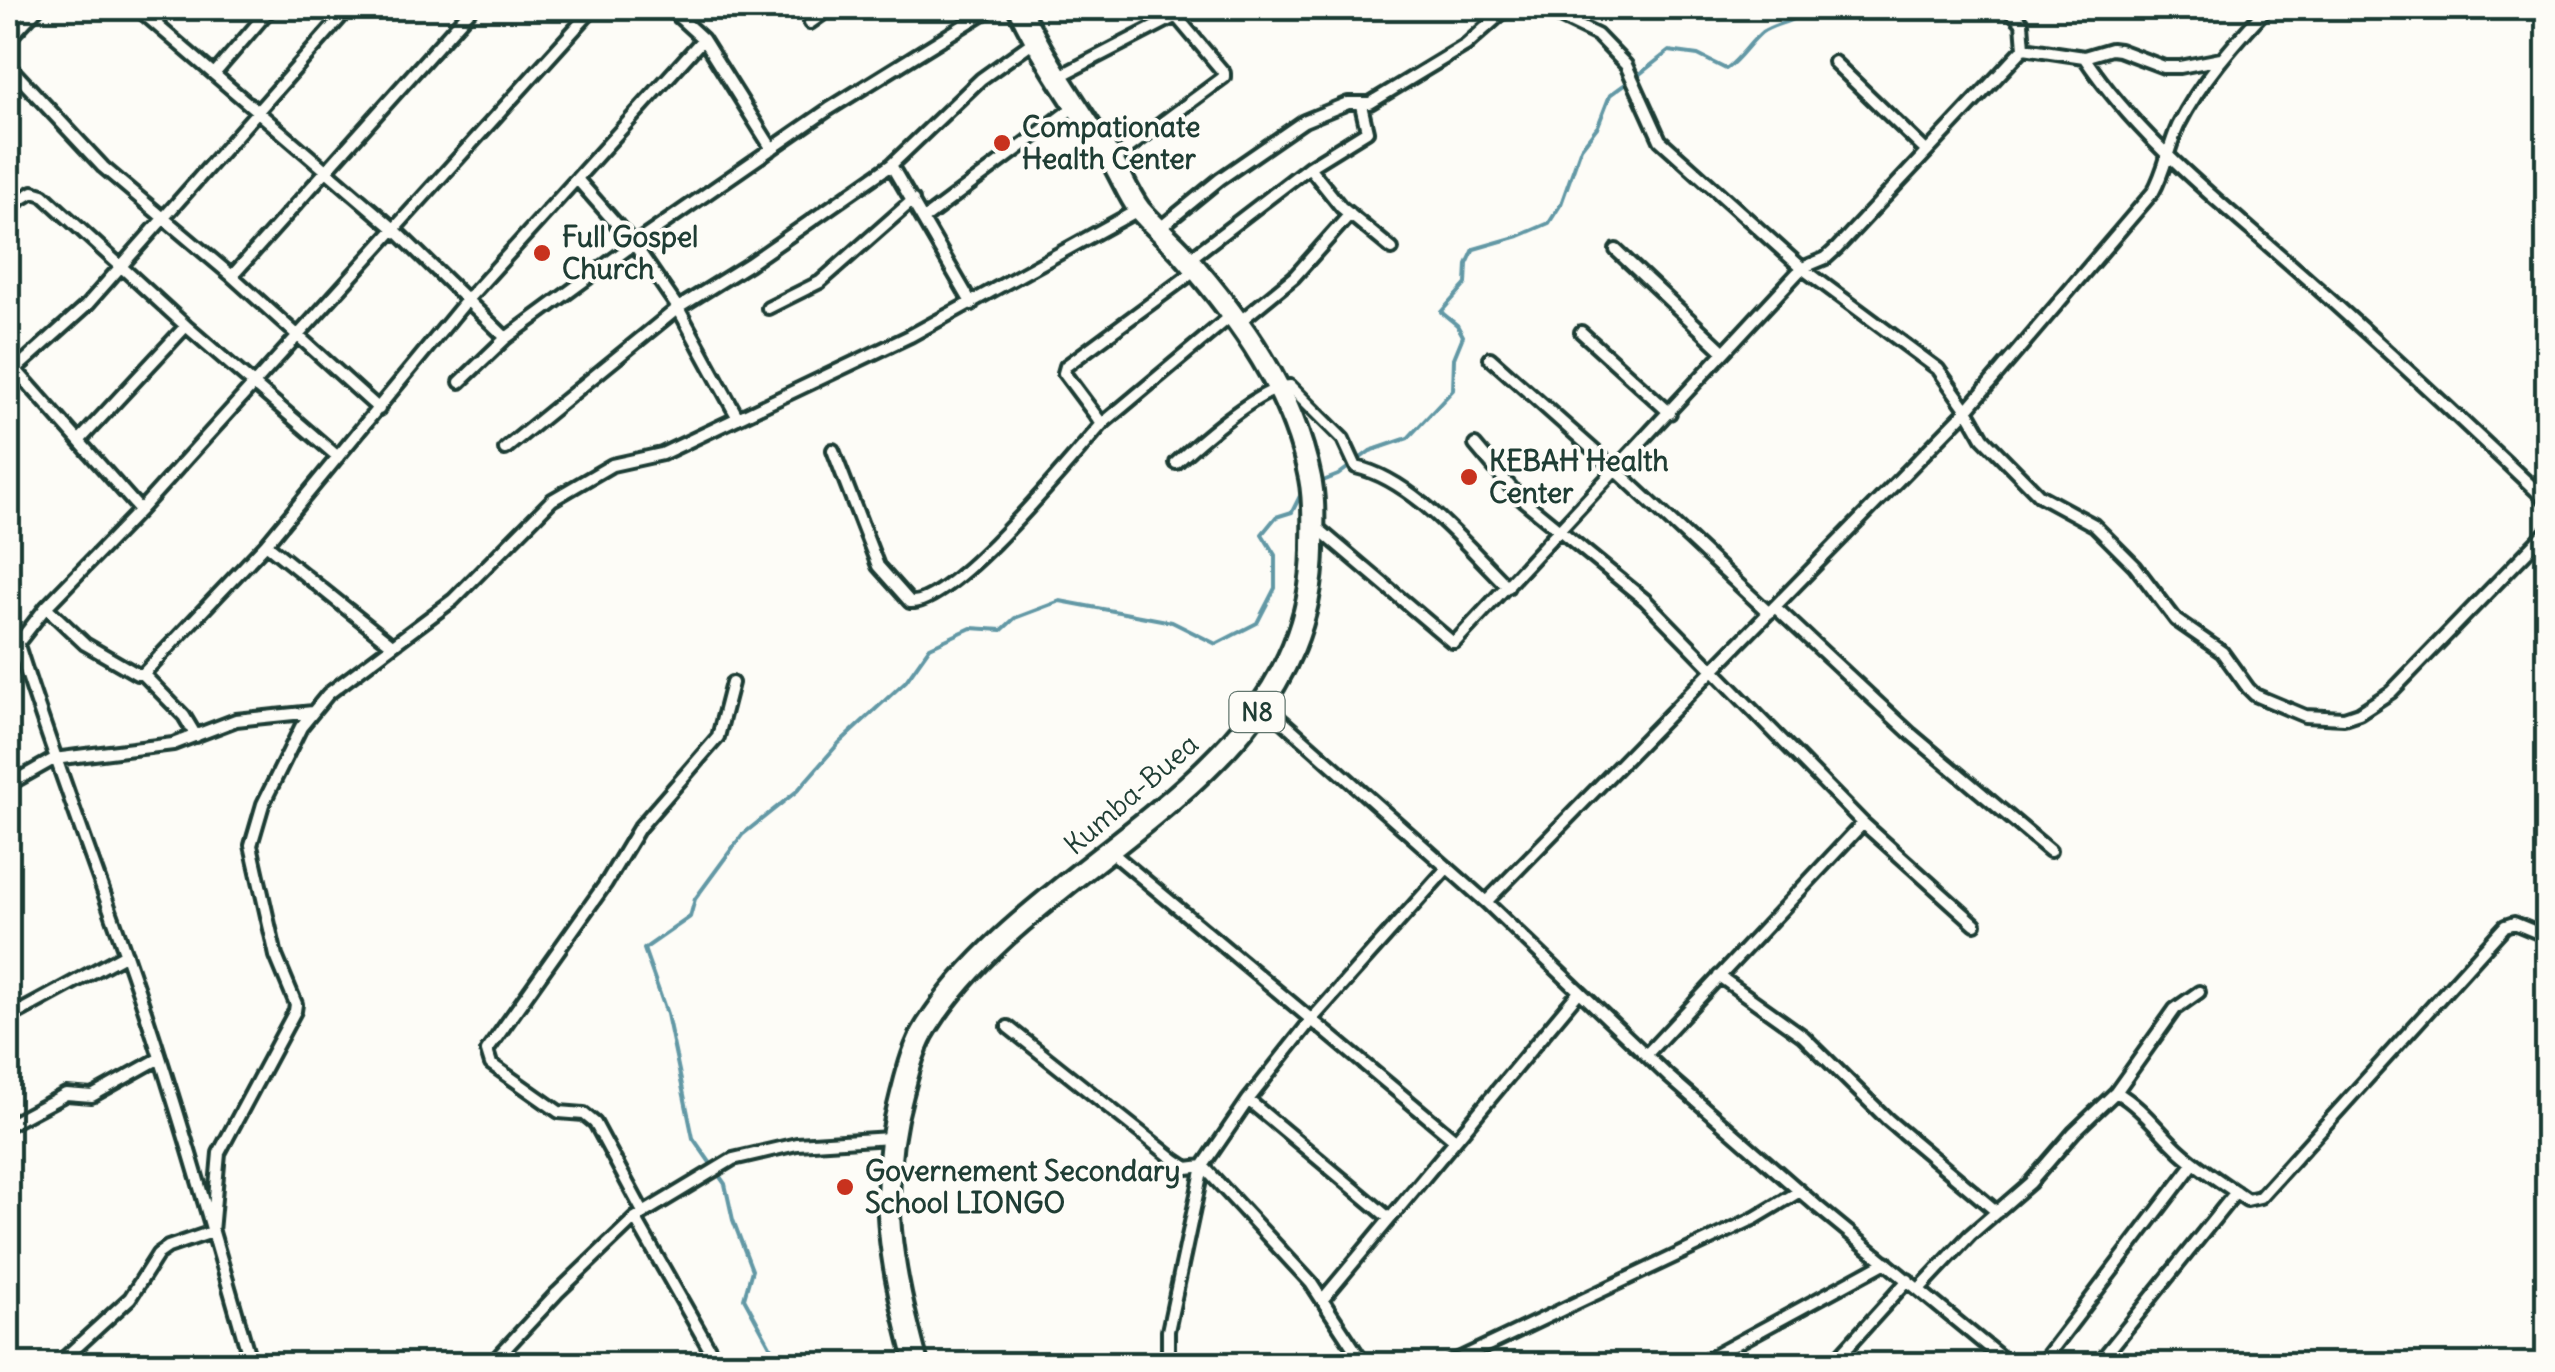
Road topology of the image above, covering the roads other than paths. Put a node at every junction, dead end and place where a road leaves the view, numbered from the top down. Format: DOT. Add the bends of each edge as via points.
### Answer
graph roads {
  1 [pos="38,8"];
  2 [pos="136,8"];
  3 [pos="168,8"];
  4 [pos="271,8"];
  5 [pos="349,8"];
  6 [pos="472,8"];
  7 [pos="594,8"];
  8 [pos="669,8"];
  9 [pos="831,8"];
  10 [pos="992,8"];
  11 [pos="1018,8"];
  12 [pos="1516,8"];
  13 [pos="1541,8"];
  14 [pos="2008,8"];
  15 [pos="2267,8"];
  16 [pos="155,23"];
  17 [pos="810,24"];
  18 [pos="704,39"];
  19 [pos="8,40"];
  20 [pos="1034,41"];
  21 [pos="2024,48"];
  22 [pos="2084,58"];
  23 [pos="2221,59"];
  24 [pos="1834,62"];
  25 [pos="8,65"];
  26 [pos="214,73"];
  27 [pos="1058,78"];
  28 [pos="1361,105"];
  29 [pos="1075,106"];
  30 [pos="258,110"];
  31 [pos="772,149"];
  32 [pos="1926,150"];
  33 [pos="2168,156"];
  34 [pos="1112,160"];
  35 [pos="891,165"];
  36 [pos="1309,167"];
  37 [pos="325,168"];
  38 [pos="577,179"];
  39 [pos="913,200"];
  40 [pos="8,207"];
  41 [pos="1139,209"];
  42 [pos="1350,214"];
  43 [pos="164,218"];
  44 [pos="924,218"];
  45 [pos="393,228"];
  46 [pos="1160,228"];
  47 [pos="634,244"];
  48 [pos="1392,249"];
  49 [pos="1616,250"];
  50 [pos="1192,265"];
  51 [pos="120,267"];
  52 [pos="1802,268"];
  53 [pos="232,276"];
  54 [pos="468,300"];
  55 [pos="972,304"];
  56 [pos="678,308"];
  57 [pos="768,308"];
  58 [pos="1235,319"];
  59 [pos="186,326"];
  60 [pos="1581,332"];
  61 [pos="296,334"];
  62 [pos="506,338"];
  63 [pos="1724,352"];
  64 [pos="1490,358"];
  65 [pos="12,373"];
  66 [pos="460,382"];
  67 [pos="253,383"];
  68 [pos="1280,387"];
  69 [pos="379,409"];
  70 [pos="1967,410"];
  71 [pos="1670,413"];
  72 [pos="738,418"];
  73 [pos="1102,424"];
  74 [pos="79,441"];
  75 [pos="1475,444"];
  76 [pos="505,449"];
  77 [pos="833,450"];
  78 [pos="338,457"];
  79 [pos="1176,463"];
  80 [pos="1617,471"];
  81 [pos="2548,502"];
  82 [pos="140,510"];
  83 [pos="1314,524"];
  84 [pos="2548,530"];
  85 [pos="1562,531"];
  86 [pos="266,544"];
  87 [pos="1508,587"];
  88 [pos="46,608"];
  89 [pos="1772,610"];
  90 [pos="8,637"];
  91 [pos="18,645"];
  92 [pos="392,646"];
  93 [pos="8,656"];
  94 [pos="1712,669"];
  95 [pos="143,674"];
  96 [pos="732,683"];
  97 [pos="1262,703"];
  98 [pos="313,712"];
  99 [pos="196,736"];
  100 [pos="54,760"];
  101 [pos="8,785"];
  102 [pos="1863,823"];
  103 [pos="1110,850"];
  104 [pos="2050,851"];
  105 [pos="1447,868"];
  106 [pos="1486,902"];
  107 [pos="1975,924"];
  108 [pos="2548,938"];
  109 [pos="126,954"];
  110 [pos="1719,976"];
  111 [pos="1579,992"];
  112 [pos="2199,992"];
  113 [pos="8,1018"];
  114 [pos="1312,1019"];
  115 [pos="1008,1027"];
  116 [pos="1646,1055"];
  117 [pos="160,1058"];
  118 [pos="2116,1092"];
  119 [pos="1248,1100"];
  120 [pos="8,1126"];
  121 [pos="890,1138"];
  122 [pos="1454,1139"];
  123 [pos="2194,1163"];
  124 [pos="1203,1166"];
  125 [pos="1800,1191"];
  126 [pos="2236,1192"];
  127 [pos="1997,1212"];
  128 [pos="639,1215"];
  129 [pos="1389,1218"];
  130 [pos="212,1232"];
  131 [pos="1886,1262"];
  132 [pos="1908,1280"];
  133 [pos="1919,1289"];
  134 [pos="1323,1298"];
  135 [pos="58,1364"];
  136 [pos="251,1364"];
  137 [pos="491,1364"];
  138 [pos="718,1364"];
  139 [pos="917,1364"];
  140 [pos="1168,1364"];
  141 [pos="1364,1364"];
  142 [pos="1448,1364"];
  143 [pos="1699,1364"];
  144 [pos="1832,1364"];
  145 [pos="2009,1364"];
  146 [pos="2042,1364"];
  147 [pos="2098,1364"];
  1 -- 19 [label="street"];
  2 -- 16 [label="street"];
  3 -- 16 [label="street"];
  4 -- 26 [label="street"];
  5 -- 30 [label="street"];
  6 -- 37 [label="street"];
  7 -- 45 [label="street"];
  8 -- 18 [label="street"];
  9 -- 17 [label="street"];
  10 -- 31 [label="street"];
  11 -- 20 [label="highway, Kumba-Buea / N8"];
  12 -- 28 [label="street"];
  13 -- 52 [label="street" via="1589,30 1615,52 1660,140"];
  14 -- 21 [label="street" via="2022,23"];
  15 -- 23 [label="street"];
  16 -- 26 [label="street"];
  18 -- 31 [label="street"];
  18 -- 38 [label="street"];
  20 -- 27 [label="highway, Kumba-Buea / N8"];
  20 -- 35 [label="street" via="982,79"];
  21 -- 22 [label="street"];
  21 -- 32 [label="street"];
  22 -- 23 [label="street" via="2120,50 2180,68"];
  22 -- 33 [label="street"];
  23 -- 33 [label="street"];
  24 -- 32 [label="street"];
  25 -- 43 [label="street" via="103,167"];
  26 -- 30 [label="street"];
  27 -- 29 [label="highway, Kumba-Buea / N8"];
  27 -- 34 [label="street" via="1176,16 1224,73"];
  28 -- 36 [label="street" via="1367,130"];
  28 -- 46 [label="street" via="1348,103 1304,121"];
  29 -- 34 [label="highway, Kumba-Buea / N8"];
  29 -- 44 [label="street"];
  30 -- 37 [label="street"];
  30 -- 43 [label="street"];
  31 -- 47 [label="street"];
  32 -- 52 [label="street" via="1826,258"];
  33 -- 70 [label="street" via="2154,192"];
  33 -- 81 [label="street"];
  34 -- 41 [label="highway, Kumba-Buea / N8"];
  35 -- 39 [label="street"];
  35 -- 56 [label="street"];
  36 -- 42 [label="street"];
  36 -- 50 [label="street"];
  37 -- 45 [label="street"];
  37 -- 53 [label="street"];
  38 -- 47 [label="street"];
  38 -- 54 [label="street"];
  39 -- 44 [label="street"];
  39 -- 57 [label="street" via="820,282"];
  40 -- 51 [label="street" via="39,192"];
  41 -- 46 [label="highway, Kumba-Buea / N8"];
  41 -- 55 [label="street"];
  42 -- 48 [label="street"];
  42 -- 58 [label="street" via="1294,277"];
  43 -- 51 [label="street"];
  43 -- 53 [label="street"];
  44 -- 55 [label="street"];
  45 -- 54 [label="street"];
  45 -- 61 [label="street"];
  46 -- 50 [label="highway, Kumba-Buea / N8"];
  47 -- 56 [label="street"];
  47 -- 62 [label="street"];
  49 -- 63 [label="street"];
  50 -- 58 [label="highway, Kumba-Buea / N8"];
  50 -- 73 [label="street" via="1063,369"];
  51 -- 59 [label="street"];
  51 -- 65 [label="street"];
  52 -- 63 [label="street"];
  52 -- 70 [label="street" via="1938,370"];
  53 -- 61 [label="street"];
  54 -- 62 [label="street"];
  54 -- 69 [label="street"];
  55 -- 72 [label="street"];
  56 -- 72 [label="street"];
  56 -- 76 [label="street"];
  58 -- 68 [label="highway, Kumba-Buea / N8"];
  58 -- 73 [label="street"];
  59 -- 67 [label="street"];
  59 -- 74 [label="street"];
  60 -- 71 [label="street"];
  61 -- 67 [label="street"];
  61 -- 69 [label="street"];
  62 -- 66 [label="street"];
  63 -- 71 [label="street"];
  64 -- 80 [label="street"];
  65 -- 74 [label="street"];
  67 -- 78 [label="street"];
  67 -- 82 [label="street"];
  68 -- 79 [label="street"];
  68 -- 83 [label="highway, Kumba-Buea / N8" via="1310,474"];
  68 -- 87 [label="street" via="1290,386 1343,439 1356,468 1400,484"];
  69 -- 78 [label="street"];
  70 -- 84 [label="street" via="1982,438 2040,495 2094,525 2136,566 2176,620 2216,647 2255,695 2305,716 2359,714 2392,692"];
  70 -- 89 [label="street"];
  71 -- 80 [label="street"];
  72 -- 92 [label="street" via="662,454 612,465 552,500 460,594"];
  73 -- 77 [label="street" via="988,552 919,603 910,602 878,566"];
  74 -- 82 [label="street"];
  75 -- 85 [label="street" via="1519,497"];
  78 -- 86 [label="street"];
  80 -- 85 [label="street"];
  80 -- 89 [label="street"];
  82 -- 88 [label="street"];
  83 -- 87 [label="street" via="1452,642"];
  83 -- 97 [label="highway, Kumba-Buea / N8" via="1312,582 1300,632"];
  85 -- 87 [label="street"];
  85 -- 94 [label="street" via="1645,600"];
  86 -- 92 [label="street"];
  86 -- 95 [label="street"];
  88 -- 91 [label="street"];
  88 -- 95 [label="street" via="85,644"];
  89 -- 94 [label="street"];
  89 -- 104 [label="street"];
  90 -- 91 [label="street"];
  91 -- 93 [label="street"];
  91 -- 100 [label="street"];
  92 -- 98 [label="street"];
  94 -- 102 [label="street"];
  94 -- 106 [label="street"];
  95 -- 99 [label="street"];
  96 -- 128 [label="street" via="718,737 639,828 487,1051 491,1064 559,1112 584,1114 595,1123"];
  97 -- 103 [label="highway, Kumba-Buea / N8" via="1192,781"];
  97 -- 105 [label="street"];
  98 -- 99 [label="street" via="236,720"];
  98 -- 130 [label="street" via="263,804 251,845 296,1012 219,1153"];
  99 -- 100 [label="street"];
  100 -- 101 [label="street"];
  100 -- 109 [label="street"];
  102 -- 107 [label="street"];
  102 -- 110 [label="street"];
  103 -- 114 [label="street"];
  103 -- 121 [label="highway, Kumba-Buea / N8" via="1006,937 927,1026"];
  105 -- 106 [label="street"];
  105 -- 114 [label="street"];
  106 -- 111 [label="street"];
  108 -- 126 [label="street" via="2522,925 2505,926 2260,1198 2247,1200"];
  109 -- 113 [label="street"];
  109 -- 117 [label="street"];
  110 -- 116 [label="street"];
  110 -- 127 [label="street" via="1802,1036"];
  111 -- 116 [label="street"];
  111 -- 122 [label="street"];
  112 -- 118 [label="street" via="2176,1009"];
  114 -- 119 [label="street"];
  114 -- 122 [label="street"];
  115 -- 124 [label="street" via="1175,1160 1187,1168"];
  116 -- 125 [label="street"];
  117 -- 120 [label="street" via="92,1096 66,1094"];
  117 -- 130 [label="street"];
  118 -- 123 [label="street"];
  118 -- 127 [label="street"];
  119 -- 124 [label="street"];
  119 -- 129 [label="street"];
  121 -- 128 [label="street" via="796,1144 733,1159"];
  121 -- 139 [label="highway, Kumba-Buea / N8" via="887,1220"];
  122 -- 129 [label="street"];
  123 -- 126 [label="street"];
  123 -- 146 [label="street"];
  124 -- 134 [label="street"];
  124 -- 140 [label="street" via="1168,1331"];
  125 -- 131 [label="street"];
  125 -- 142 [label="street"];
  126 -- 147 [label="street"];
  127 -- 133 [label="street"];
  128 -- 137 [label="street"];
  128 -- 138 [label="street"];
  129 -- 134 [label="street"];
  130 -- 135 [label="street" via="158,1254 130,1298"];
  130 -- 136 [label="street"];
  131 -- 132 [label="street"];
  131 -- 143 [label="street"];
  132 -- 133 [label="street"];
  132 -- 144 [label="street"];
  133 -- 145 [label="street"];
  134 -- 141 [label="street"];
}
